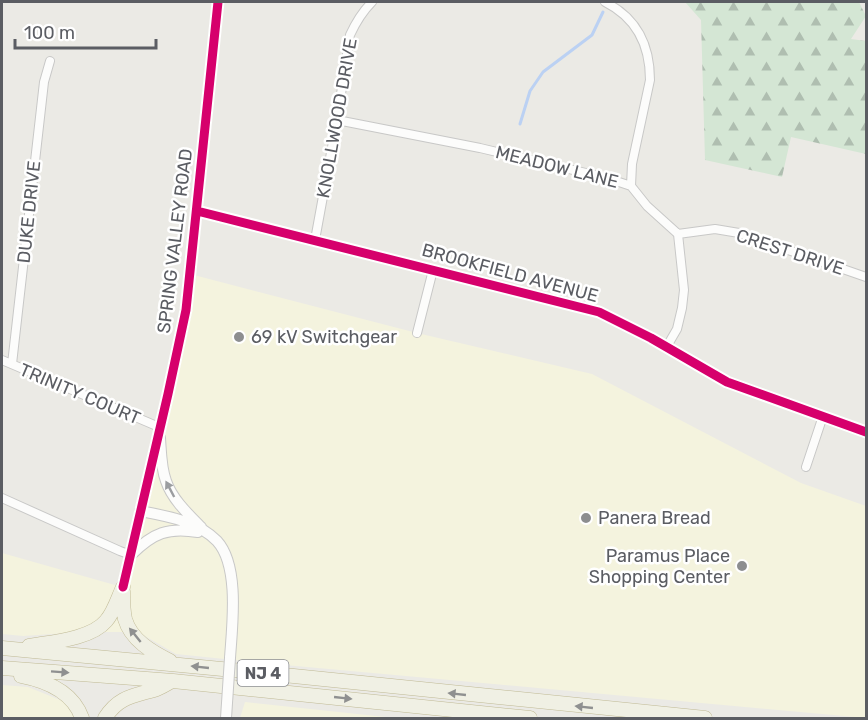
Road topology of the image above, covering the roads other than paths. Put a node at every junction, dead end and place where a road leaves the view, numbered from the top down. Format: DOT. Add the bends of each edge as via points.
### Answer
graph roads {
  1 [pos="218,2"];
  2 [pos="372,2"];
  3 [pos="605,2"];
  4 [pos="50,61"];
  5 [pos="337,120"];
  6 [pos="631,186"];
  7 [pos="197,211"];
  8 [pos="678,234"];
  9 [pos="315,240"];
  10 [pos="433,270"];
  11 [pos="867,277"];
  12 [pos="417,333"];
  13 [pos="666,348"];
  14 [pos="2,360"];
  15 [pos="12,364"];
  16 [pos="823,416"];
  17 [pos="159,427"];
  18 [pos="867,432"];
  19 [pos="807,467"];
  20 [pos="2,498"];
  21 [pos="140,511"];
  22 [pos="207,534"];
  23 [pos="131,555"];
  24 [pos="123,587"];
  25 [pos="6,649"];
  26 [pos="177,665"];
  27 [pos="2,670"];
  28 [pos="173,681"];
  29 [pos="82,718"];
  30 [pos="105,718"];
  31 [pos="226,718"];
  32 [pos="530,718"];
  33 [pos="705,718"];
  1 -- 7 [label="street, SPRING VALLEY ROAD"];
  2 -- 5 [label="street, KNOLLWOOD DRIVE" via="350,35"];
  3 -- 6 [label="street" via="634,25 642,37 650,66"];
  4 -- 15 [label="street, DUKE DRIVE" via="44,82"];
  5 -- 6 [label="street, MEADOW LANE" via="480,148"];
  5 -- 9 [label="street, KNOLLWOOD DRIVE"];
  6 -- 8 [label="street, MEADOW LANE"];
  7 -- 9 [label="street, BROOKFIELD AVENUE"];
  7 -- 17 [label="street, SPRING VALLEY ROAD" via="186,310"];
  8 -- 11 [label="street, CREST DRIVE" via="715,229 739,233"];
  8 -- 13 [label="street" via="684,290 677,329"];
  9 -- 10 [label="street, BROOKFIELD AVENUE"];
  10 -- 12 [label="street"];
  10 -- 13 [label="street, BROOKFIELD AVENUE" via="599,312"];
  13 -- 16 [label="street, BROOKFIELD AVENUE" via="728,382"];
  14 -- 15 [label="street, TRINITY COURT"];
  15 -- 17 [label="street, TRINITY COURT"];
  16 -- 18 [label="street, BROOKFIELD AVENUE"];
  16 -- 19 [label="street"];
  17 -- 21 [label="street, SPRING VALLEY ROAD"];
  22 -- 17 [label="street, one-way" via="169,487"];
  20 -- 23 [label="street"];
  21 -- 22 [label="street" via="175,518"];
  21 -- 23 [label="street, SPRING VALLEY ROAD"];
  22 -- 23 [label="street" via="164,531"];
  22 -- 31 [label="street, bridge" via="221,546 232,588"];
  23 -- 24 [label="street, SPRING VALLEY ROAD"];
  24 -- 25 [label="highway" via="107,620 96,630"];
  26 -- 24 [label="highway, one-way" via="137,640 125,618"];
  25 -- 26 [label="highway, NJ 4"];
  33 -- 26 [label="highway, NJ 4, one-way"];
  27 -- 28 [label="highway, NJ 4, one-way"];
  27 -- 29 [label="highway" via="57,689 76,705"];
  28 -- 30 [label="highway" via="122,700"];
  28 -- 32 [label="highway, NJ 4, one-way"];
}
